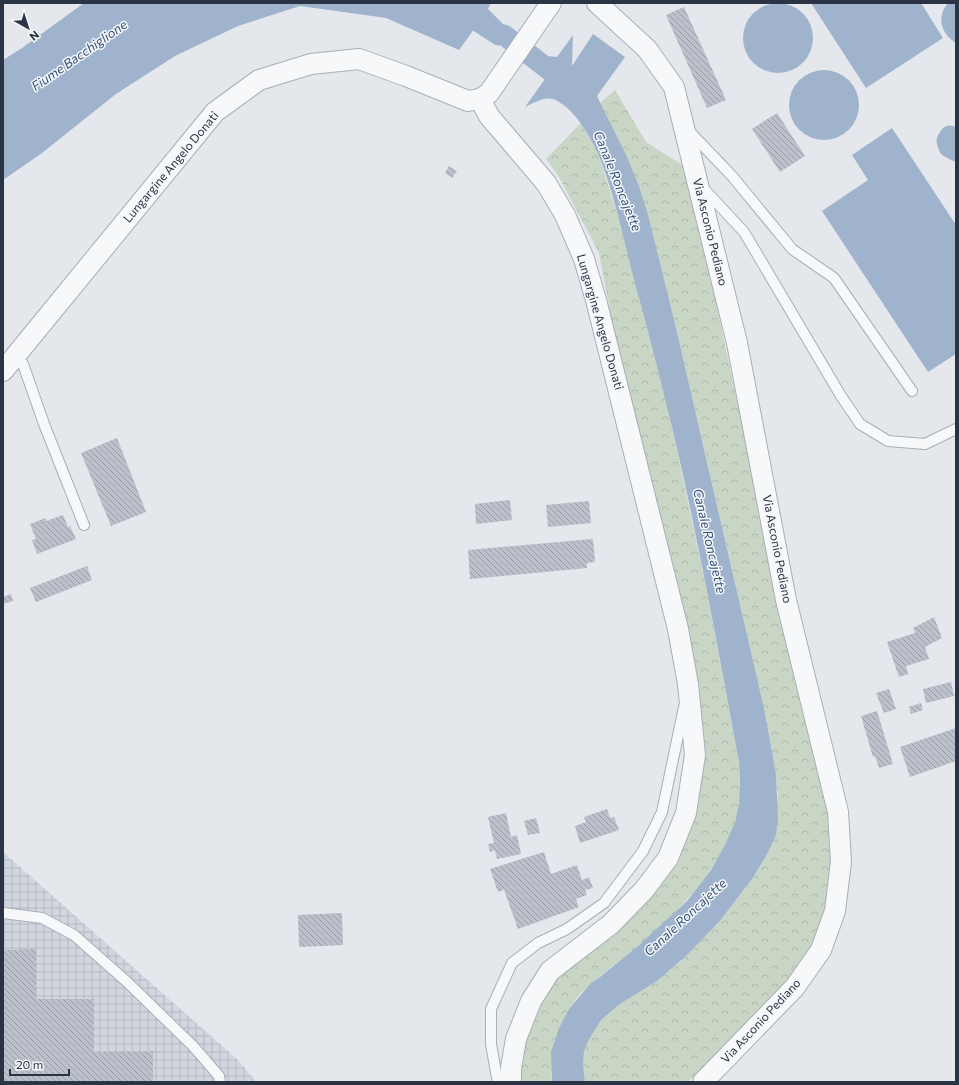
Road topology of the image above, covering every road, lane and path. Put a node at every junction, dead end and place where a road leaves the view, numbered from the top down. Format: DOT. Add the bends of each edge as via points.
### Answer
graph roads {
  1 [pos="551,3"];
  2 [pos="596,3"];
  3 [pos="480,100"];
  4 [pos="683,125"];
  5 [pos="697,181"];
  6 [pos="9,364"];
  7 [pos="912,391"];
  8 [pos="956,429"];
  9 [pos="84,525"];
  10 [pos="688,684"];
  11 [pos="3,913"];
  12 [pos="220,1082"];
  13 [pos="499,1082"];
  14 [pos="511,1082"];
  15 [pos="703,1082"];
  1 -- 3 [label="street" via="489,93"];
  2 -- 4 [label="street, Via Asconio Pediano" via="647,49 674,87"];
  3 -- 6 [label="street, Lungargine Angelo Donati" via="468,100 359,59 311,64 259,80 215,112"];
  3 -- 10 [label="street, Lungargine Angelo Donati" via="489,116 546,183 565,215 584,259 678,629"];
  4 -- 5 [label="street, Via Asconio Pediano"];
  4 -- 7 [label="lane" via="732,176 792,249 834,278"];
  5 -- 8 [label="lane" via="744,232 860,424 888,441 925,444"];
  5 -- 15 [label="street, Via Asconio Pediano" via="737,343 786,600 838,812 841,862 835,911 820,950 795,987"];
  6 -- 9 [label="lane" via="23,364"];
  10 -- 13 [label="lane" via="662,812 643,851 604,903 512,962 491,1009 491,1044 496,1078"];
  10 -- 14 [label="street, Lungargine Angelo Donati" via="695,755 686,813 668,858 644,890 611,924 550,971 531,1001 516,1039"];
  11 -- 12 [label="lane" via="42,918 74,935 126,980 192,1046 219,1076"];
}
